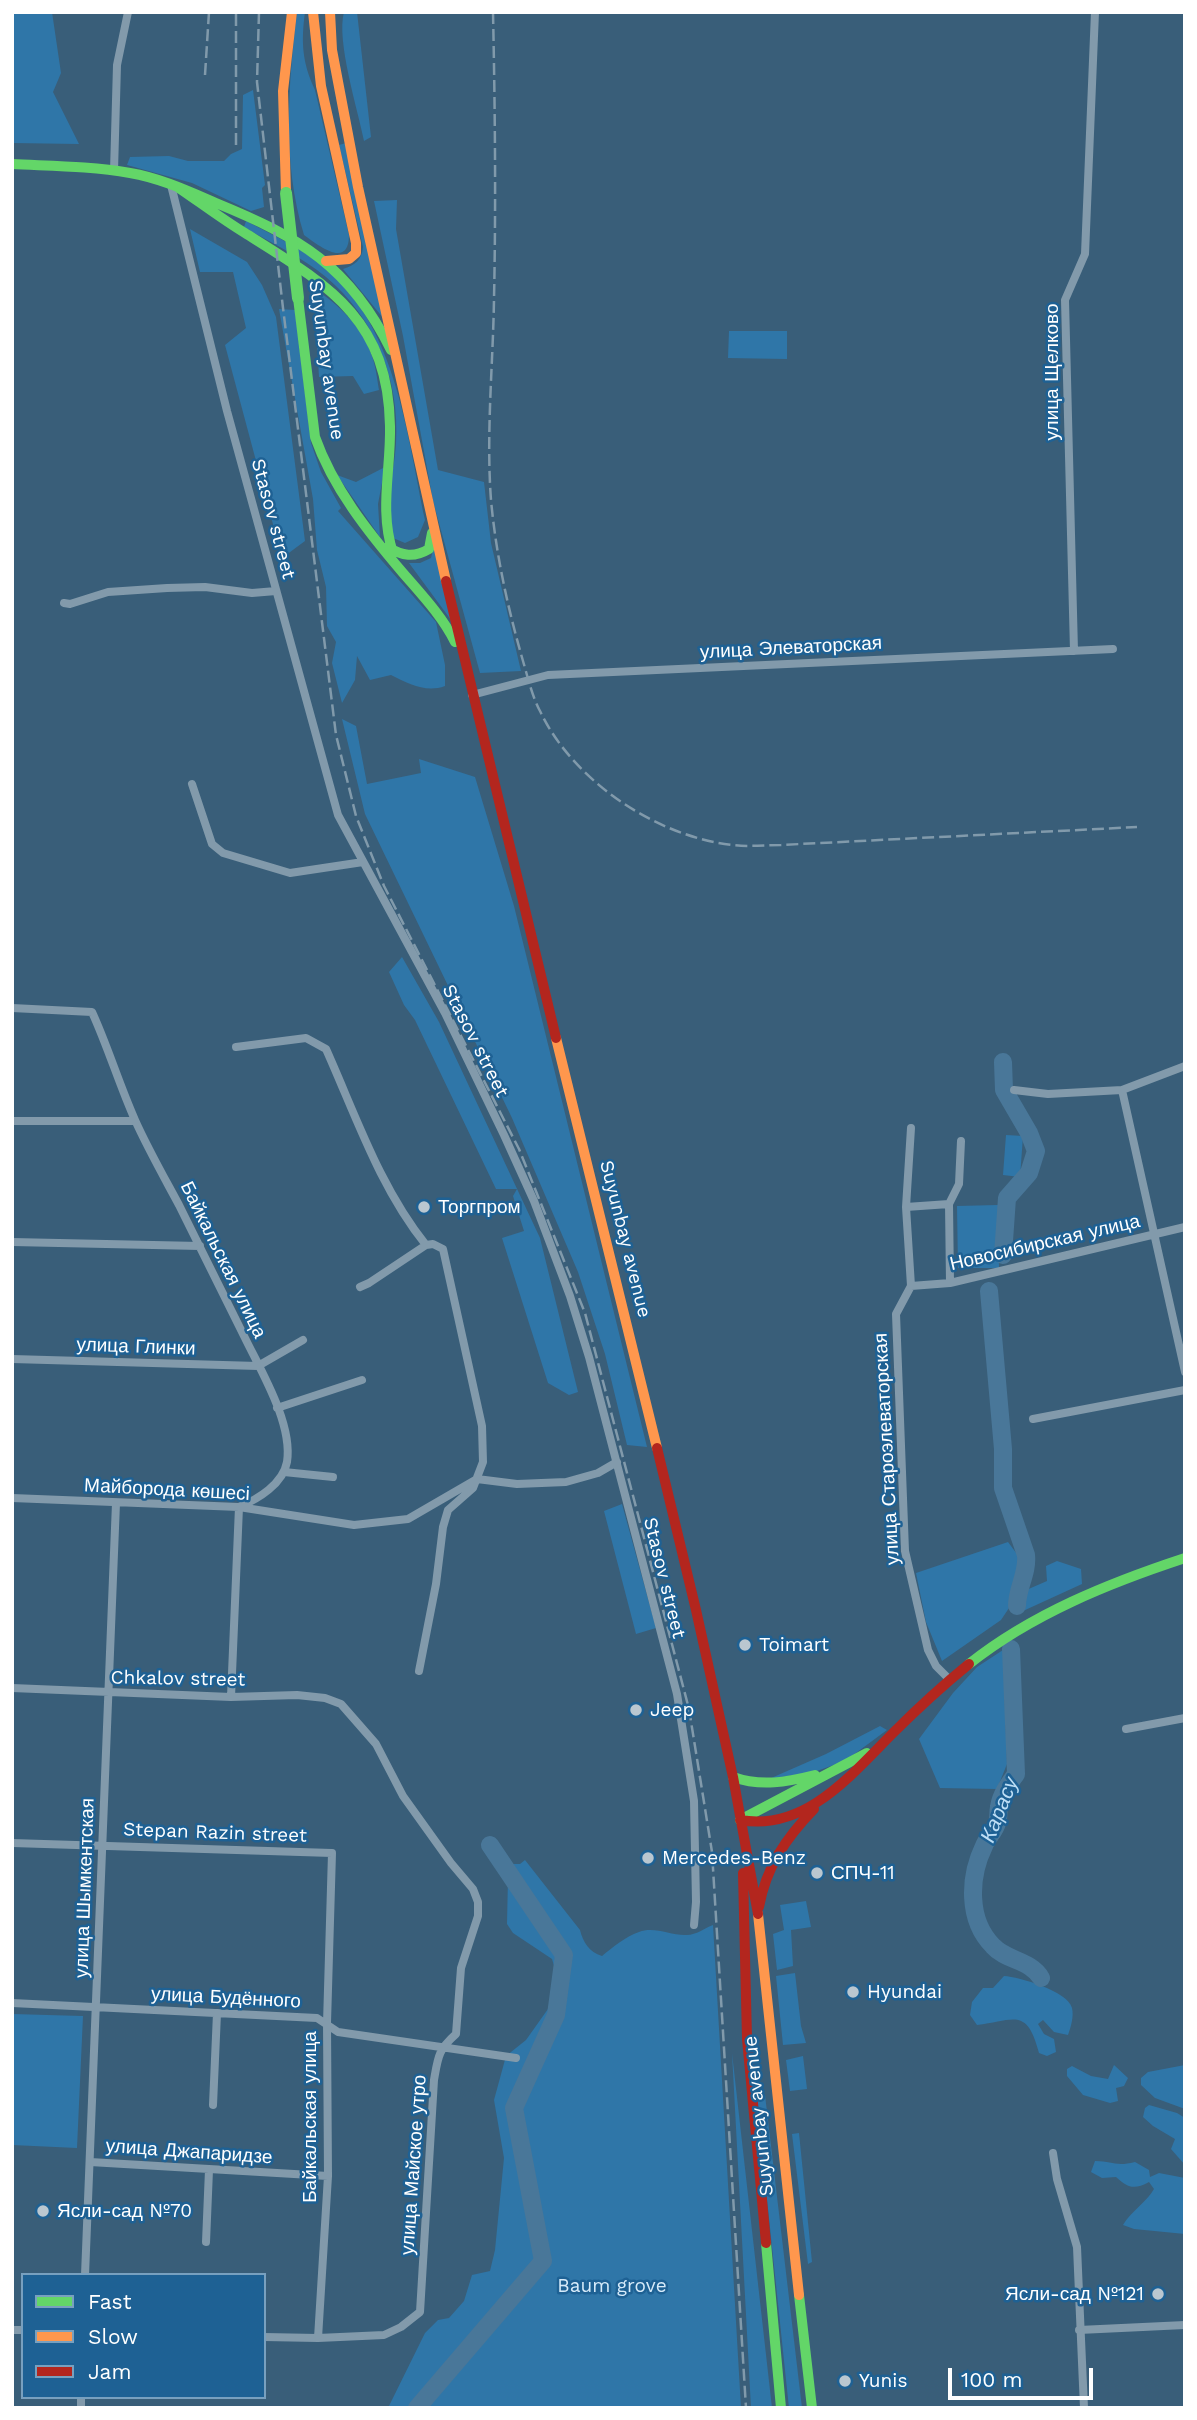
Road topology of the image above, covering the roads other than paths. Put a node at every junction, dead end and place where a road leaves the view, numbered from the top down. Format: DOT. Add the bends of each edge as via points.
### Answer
graph roads {
  1 [pos="128,12"];
  2 [pos="292,12"];
  3 [pos="313,12"];
  4 [pos="330,12"];
  5 [pos="1095,12"];
  6 [pos="349,130"];
  7 [pos="331,134"];
  8 [pos="12,164"];
  9 [pos="114,171"];
  10 [pos="175,186"];
  11 [pos="326,261"];
  12 [pos="401,379"];
  13 [pos="432,519"];
  14 [pos="375,536"];
  15 [pos="391,550"];
  16 [pos="401,570"];
  17 [pos="276,591"];
  18 [pos="64,603"];
  19 [pos="1114,649"];
  20 [pos="1074,651"];
  21 [pos="466,668"];
  22 [pos="472,695"];
  23 [pos="192,785"];
  24 [pos="363,862"];
  25 [pos="12,1008"];
  26 [pos="236,1047"];
  27 [pos="1185,1066"];
  28 [pos="1014,1090"];
  29 [pos="1122,1090"];
  30 [pos="12,1121"];
  31 [pos="135,1121"];
  32 [pos="911,1128"];
  33 [pos="961,1141"];
  34 [pos="949,1204"];
  35 [pos="905,1207"];
  36 [pos="1185,1227"];
  37 [pos="1153,1234"];
  38 [pos="12,1242"];
  39 [pos="426,1245"];
  40 [pos="200,1246"];
  41 [pos="950,1283"];
  42 [pos="911,1286"];
  43 [pos="360,1287"];
  44 [pos="303,1340"];
  45 [pos="12,1359"];
  46 [pos="258,1366"];
  47 [pos="1185,1372"];
  48 [pos="362,1380"];
  49 [pos="1185,1390"];
  50 [pos="277,1408"];
  51 [pos="1033,1419"];
  52 [pos="617,1462"];
  53 [pos="284,1472"];
  54 [pos="333,1477"];
  55 [pos="477,1479"];
  56 [pos="12,1498"];
  57 [pos="116,1503"];
  58 [pos="239,1507"];
  59 [pos="1185,1558"];
  60 [pos="419,1671"];
  61 [pos="950,1679"];
  62 [pos="12,1688"];
  63 [pos="110,1694"];
  64 [pos="231,1697"];
  65 [pos="341,1704"];
  66 [pos="1185,1718"];
  67 [pos="1126,1729"];
  68 [pos="884,1743"];
  69 [pos="846,1766"];
  70 [pos="733,1777"];
  71 [pos="830,1794"];
  72 [pos="740,1820"];
  73 [pos="12,1843"];
  74 [pos="102,1845"];
  75 [pos="332,1853"];
  76 [pos="758,1917"];
  77 [pos="694,1926"];
  78 [pos="12,2003"];
  79 [pos="97,2007"];
  80 [pos="217,2013"];
  81 [pos="327,2023"];
  82 [pos="442,2047"];
  83 [pos="516,2058"];
  84 [pos="213,2105"];
  85 [pos="1053,2153"];
  86 [pos="90,2162"];
  87 [pos="209,2170"];
  88 [pos="328,2176"];
  89 [pos="205,2242"];
  90 [pos="85,2273"];
  91 [pos="1185,2325"];
  92 [pos="1079,2330"];
  93 [pos="266,2337"];
  94 [pos="318,2338"];
  95 [pos="782,2408"];
  96 [pos="812,2408"];
  97 [pos="1084,2408"];
  1 -- 9 [label="street" via="117,65"];
  2 -- 14 [label="main road, Suyunbay avenue, bridge" via="283,91 286,193 315,437 342,493"];
  3 -- 7 [label="main road, Suyunbay avenue"];
  4 -- 6 [label="main road, Suyunbay avenue" via="332,50"];
  5 -- 20 [label="street, улица Щелково" via="1085,254 1065,300"];
  6 -- 7 [label="main road" via="343,136"];
  6 -- 12 [label="main road, Suyunbay avenue"];
  7 -- 11 [label="main road, Suyunbay avenue" via="356,253 349,259"];
  8 -- 9 [label="main road"];
  9 -- 10 [label="main road"];
  10 -- 11 [label="main road" via="248,216"];
  10 -- 15 [label="main road" via="304,268 342,300 364,327 383,370 389,398 384,519"];
  10 -- 17 [label="street, Stasov street" via="227,411"];
  11 -- 12 [label="main road" via="373,316"];
  12 -- 13 [label="main road, Suyunbay avenue"];
  13 -- 15 [label="main road" via="432,541 425,553 409,557"];
  13 -- 21 [label="main road, Suyunbay avenue"];
  14 -- 15 [label="main road"];
  14 -- 16 [label="main road, Suyunbay avenue"];
  15 -- 16 [label="main road"];
  16 -- 21 [label="main road, Suyunbay avenue" via="442,618"];
  17 -- 18 [label="street" via="167,588 108,592"];
  17 -- 24 [label="street, Stasov street" via="338,815"];
  19 -- 20 [label="street, улица Элеваторская"];
  20 -- 22 [label="street, улица Элеваторская" via="548,675"];
  21 -- 22 [label="main road, Suyunbay avenue"];
  22 -- 70 [label="main road, Suyunbay avenue"];
  23 -- 24 [label="street" via="212,844 223,853 290,873"];
  24 -- 52 [label="street, Stasov street" via="445,1013 534,1201 570,1296"];
  25 -- 31 [label="street, Байкальская улица" via="92,1012"];
  26 -- 39 [label="street" via="306,1038 326,1049 389,1191"];
  27 -- 29 [label="street"];
  28 -- 29 [label="street" via="1048,1094"];
  29 -- 37 [label="street"];
  30 -- 31 [label="street"];
  31 -- 40 [label="street, Байкальская улица"];
  32 -- 35 [label="street, улица Староэлеваторская"];
  33 -- 34 [label="street" via="959,1184"];
  34 -- 35 [label="street"];
  34 -- 41 [label="street"];
  35 -- 42 [label="street, улица Староэлеваторская"];
  36 -- 37 [label="street, Новосибирская улица"];
  37 -- 41 [label="street, Новосибирская улица"];
  37 -- 47 [label="street"];
  38 -- 40 [label="street"];
  39 -- 43 [label="street"];
  39 -- 55 [label="street" via="443,1249 482,1426 483,1462"];
  40 -- 46 [label="street, Байкальская улица"];
  41 -- 42 [label="street, Новосибирская улица"];
  42 -- 61 [label="street, улица Староэлеваторская" via="896,1314 905,1551 928,1650"];
  44 -- 46 [label="street"];
  45 -- 46 [label="street, улица Глинки"];
  46 -- 50 [label="street, Байкальская улица"];
  48 -- 50 [label="street"];
  49 -- 51 [label="street"];
  50 -- 53 [label="street, Байкальская улица" via="287,1442"];
  52 -- 55 [label="street" via="566,1482 517,1484"];
  52 -- 77 [label="street, Stasov street" via="685,1736 696,1829"];
  53 -- 54 [label="street"];
  53 -- 58 [label="street" via="258,1499"];
  55 -- 58 [label="street, Майборода көшесі" via="408,1519 355,1525"];
  55 -- 60 [label="street" via="448,1510"];
  56 -- 57 [label="street, Майборода көшесі"];
  57 -- 58 [label="street, Майборода көшесі"];
  57 -- 63 [label="street, улица Шымкентская"];
  58 -- 64 [label="street"];
  59 -- 61 [label="main road" via="1125,1579 1019,1631"];
  61 -- 68 [label="main road"];
  62 -- 63 [label="street, Chkalov street"];
  63 -- 64 [label="street, Chkalov street"];
  63 -- 74 [label="street, улица Шымкентская"];
  64 -- 65 [label="street, Chkalov street" via="297,1695"];
  65 -- 82 [label="street, улица Майское утро" via="376,1744 403,1796 478,1902 461,1968 456,2034"];
  66 -- 67 [label="street"];
  68 -- 69 [label="main road"];
  68 -- 71 [label="main road"];
  69 -- 70 [label="main road" via="757,1784"];
  69 -- 72 [label="main road"];
  70 -- 72 [label="main road, Suyunbay avenue"];
  71 -- 72 [label="main road" via="771,1823"];
  71 -- 76 [label="main road" via="803,1819 774,1858 764,1879"];
  72 -- 76 [label="main road, Suyunbay avenue"];
  72 -- 95 [label="main road, Suyunbay avenue" via="746,2028"];
  73 -- 74 [label="street, Stepan Razin street"];
  74 -- 75 [label="street, Stepan Razin street"];
  74 -- 79 [label="street, улица Шымкентская"];
  75 -- 81 [label="street, Байкальская улица"];
  76 -- 96 [label="main road, Suyunbay avenue"];
  78 -- 79 [label="street, улица Будённого"];
  79 -- 80 [label="street, улица Будённого"];
  79 -- 86 [label="street, улица Шымкентская"];
  80 -- 81 [label="street, улица Будённого" via="317,2018"];
  80 -- 84 [label="street"];
  81 -- 82 [label="street, улица Будённого" via="338,2032"];
  81 -- 88 [label="street, Байкальская улица"];
  82 -- 83 [label="street, улица Будённого"];
  82 -- 94 [label="street, улица Майское утро" via="435,2080 420,2312 393,2332"];
  85 -- 92 [label="street" via="1077,2246"];
  86 -- 87 [label="street, улица Джапаридзе"];
  86 -- 90 [label="street, улица Шымкентская"];
  87 -- 88 [label="street, улица Джапаридзе"];
  87 -- 89 [label="street"];
  88 -- 94 [label="street, Байкальская улица"];
  91 -- 92 [label="street"];
  92 -- 97 [label="street"];
  93 -- 94 [label="street, улица Майское утро"];
}
